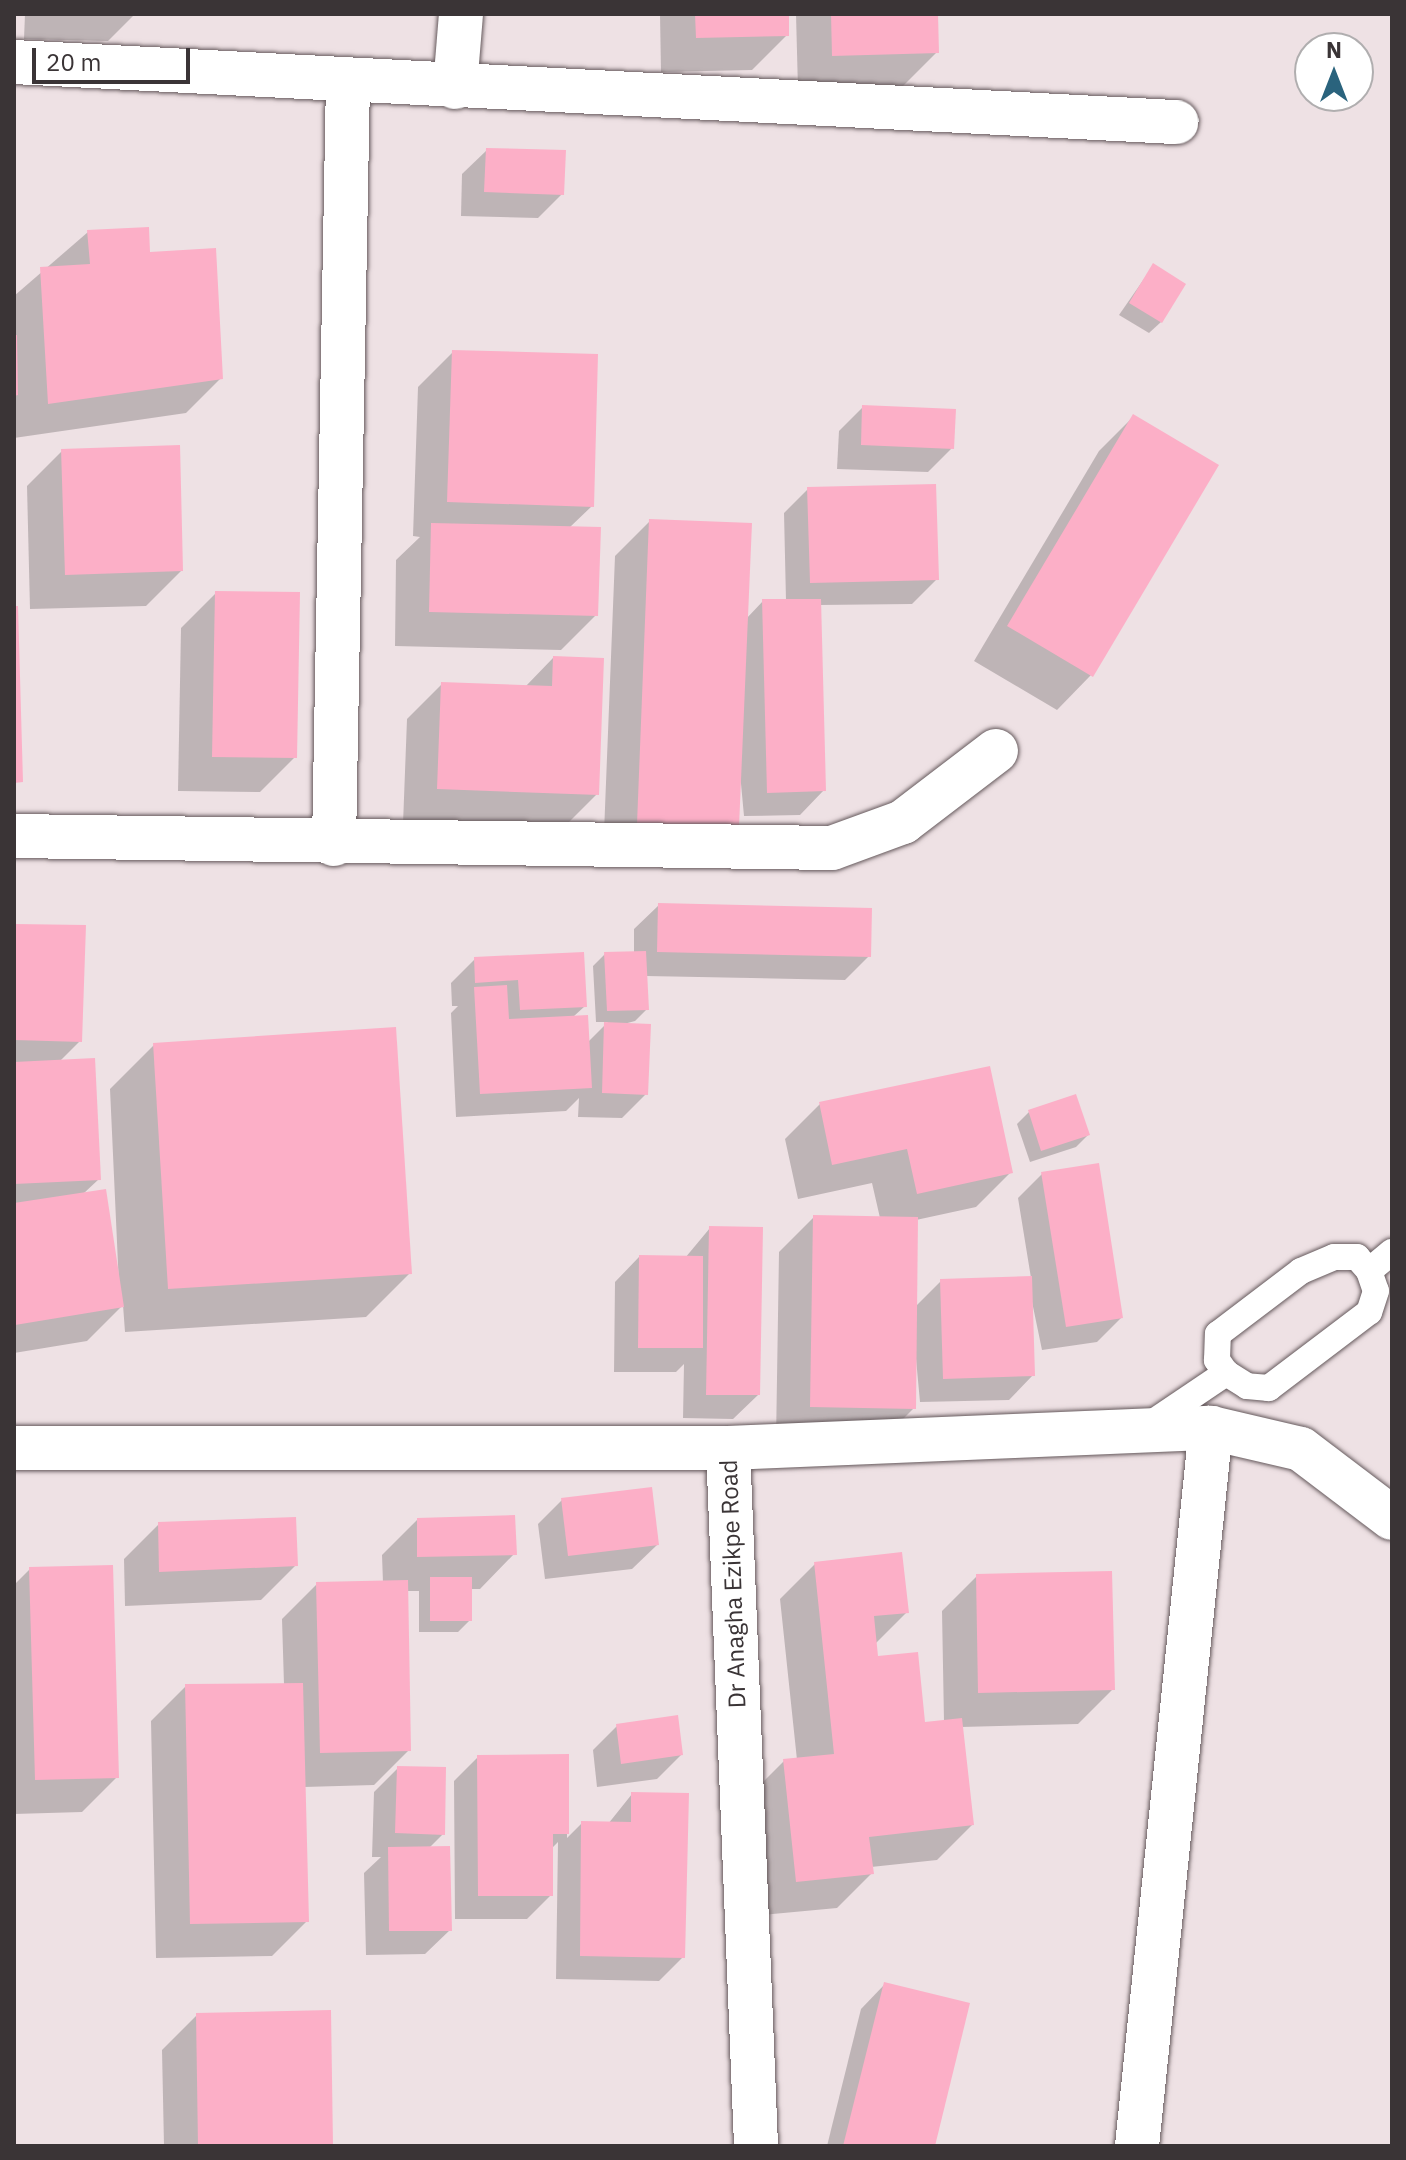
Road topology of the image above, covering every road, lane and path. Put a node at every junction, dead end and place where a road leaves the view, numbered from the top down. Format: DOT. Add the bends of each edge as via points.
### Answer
graph roads {
  1 [pos="461,14"];
  2 [pos="14,62"];
  3 [pos="348,81"];
  4 [pos="455,87"];
  5 [pos="1176,122"];
  6 [pos="996,751"];
  7 [pos="14,836"];
  8 [pos="334,844"];
  9 [pos="1392,1252"];
  10 [pos="1369,1271"];
  11 [pos="1226,1373"];
  12 [pos="1146,1427"];
  13 [pos="1211,1428"];
  14 [pos="14,1448"];
  15 [pos="728,1448"];
  16 [pos="1392,1518"];
  17 [pos="756,2146"];
  18 [pos="1137,2146"];
  1 -- 4 [label="street"];
  2 -- 3 [label="street"];
  3 -- 4 [label="street"];
  3 -- 8 [label="street"];
  4 -- 5 [label="street"];
  6 -- 8 [label="street" via="903,822 832,848"];
  7 -- 8 [label="street"];
  9 -- 10 [label="lane"];
  10 -- 11 [label="lane" via="1376,1291 1369,1312 1269,1388 1247,1386"];
  10 -- 11 [label="lane" via="1357,1257 1334,1257 1301,1271 1218,1334 1217,1360"];
  11 -- 12 [label="lane"];
  12 -- 13 [label="street"];
  12 -- 15 [label="street"];
  13 -- 16 [label="street" via="1301,1449"];
  13 -- 18 [label="street"];
  14 -- 15 [label="street, Dr Anagha Ezikpe Road"];
  15 -- 17 [label="street, Dr Anagha Ezikpe Road"];
}
